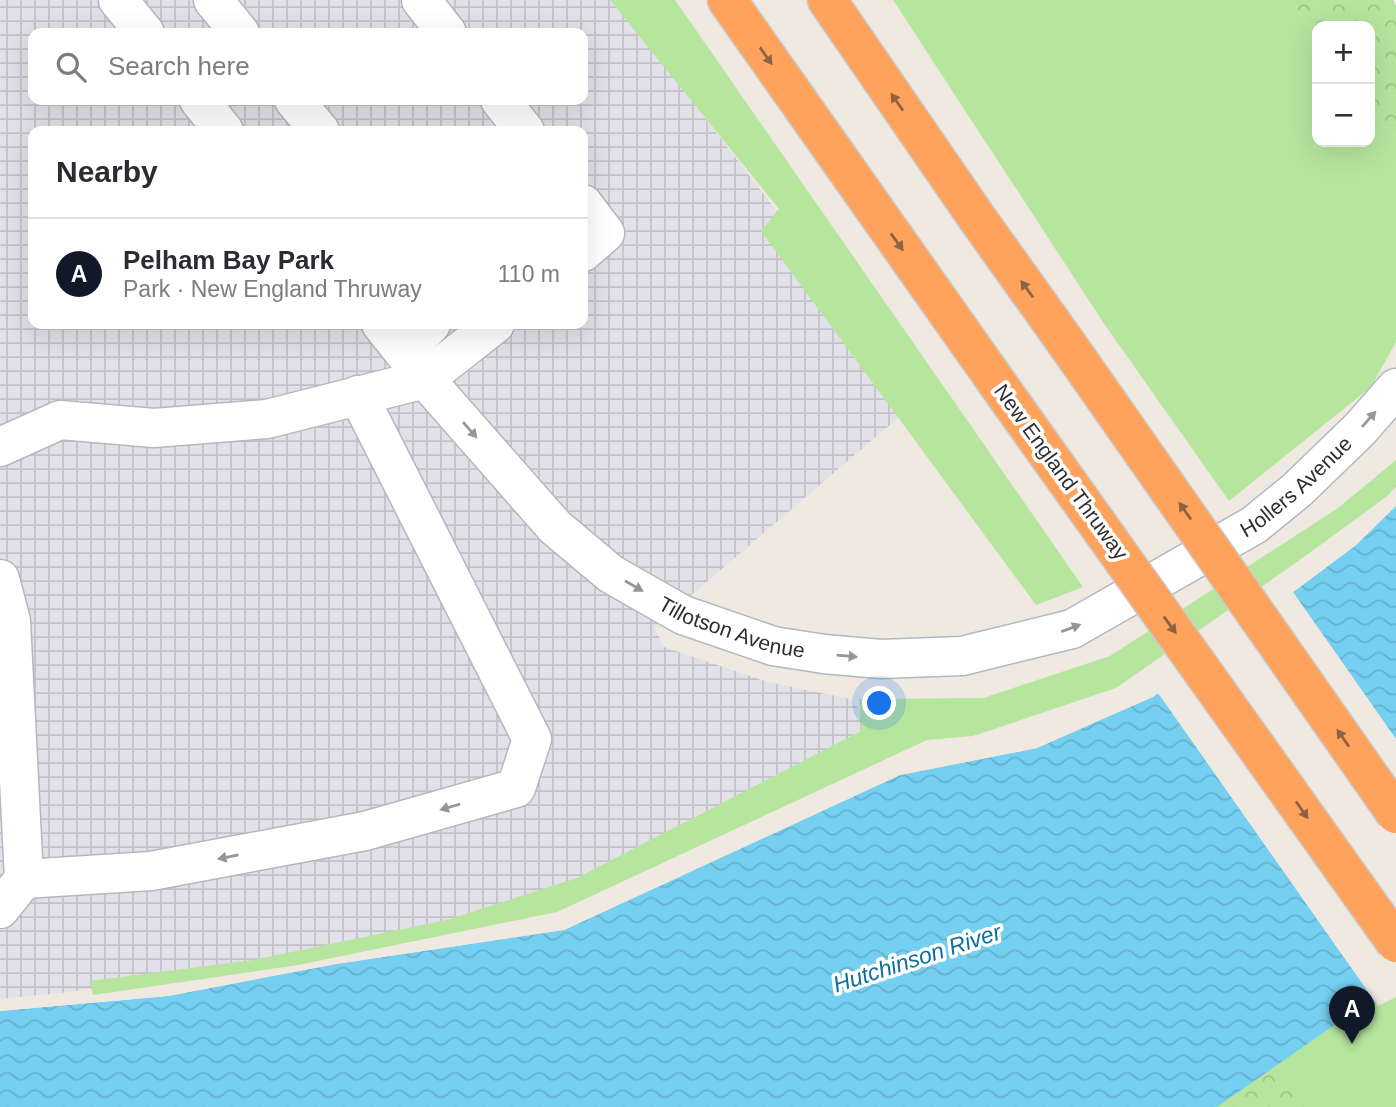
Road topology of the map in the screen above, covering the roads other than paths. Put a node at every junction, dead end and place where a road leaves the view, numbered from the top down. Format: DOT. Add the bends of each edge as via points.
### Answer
graph roads {
  1 [pos="118,0"];
  2 [pos="213,0"];
  3 [pos="421,0"];
  4 [pos="727,0"];
  5 [pos="827,0"];
  6 [pos="141,28"];
  7 [pos="236,28"];
  8 [pos="443,28"];
  9 [pos="203,105"];
  10 [pos="298,105"];
  11 [pos="504,105"];
  12 [pos="221,126"];
  13 [pos="316,126"];
  14 [pos="521,126"];
  15 [pos="588,211"];
  16 [pos="588,248"];
  17 [pos="425,329"];
  18 [pos="478,329"];
  19 [pos="403,351"];
  20 [pos="1396,388"];
  21 [pos="358,395"];
  22 [pos="0,447"];
  23 [pos="1182,568"];
  24 [pos="0,579"];
  25 [pos="1396,814"];
  26 [pos="24,879"];
  27 [pos="0,909"];
  28 [pos="1396,943"];
  1 -- 6 [label="street"];
  2 -- 7 [label="street"];
  3 -- 8 [label="street"];
  4 -- 28 [label="highway, New England Thruway, one-way, bridge"];
  25 -- 5 [label="highway, one-way, bridge"];
  9 -- 12 [label="street"];
  10 -- 13 [label="street"];
  11 -- 14 [label="street"];
  15 -- 16 [label="street" via="605,233"];
  17 -- 19 [label="street"];
  18 -- 19 [label="street"];
  19 -- 21 [label="street"];
  19 -- 23 [label="street, Tillotson Avenue, one-way" via="555,527 611,574 683,615 773,646 881,659 962,656 1072,629"];
  23 -- 20 [label="street, Hollers Avenue, one-way" via="1254,525 1297,490"];
  21 -- 22 [label="street" via="267,419 154,428 60,420"];
  21 -- 26 [label="street, one-way" via="532,739 516,788 365,831 151,871"];
  24 -- 26 [label="street" via="11,621"];
  26 -- 27 [label="street"];
}
